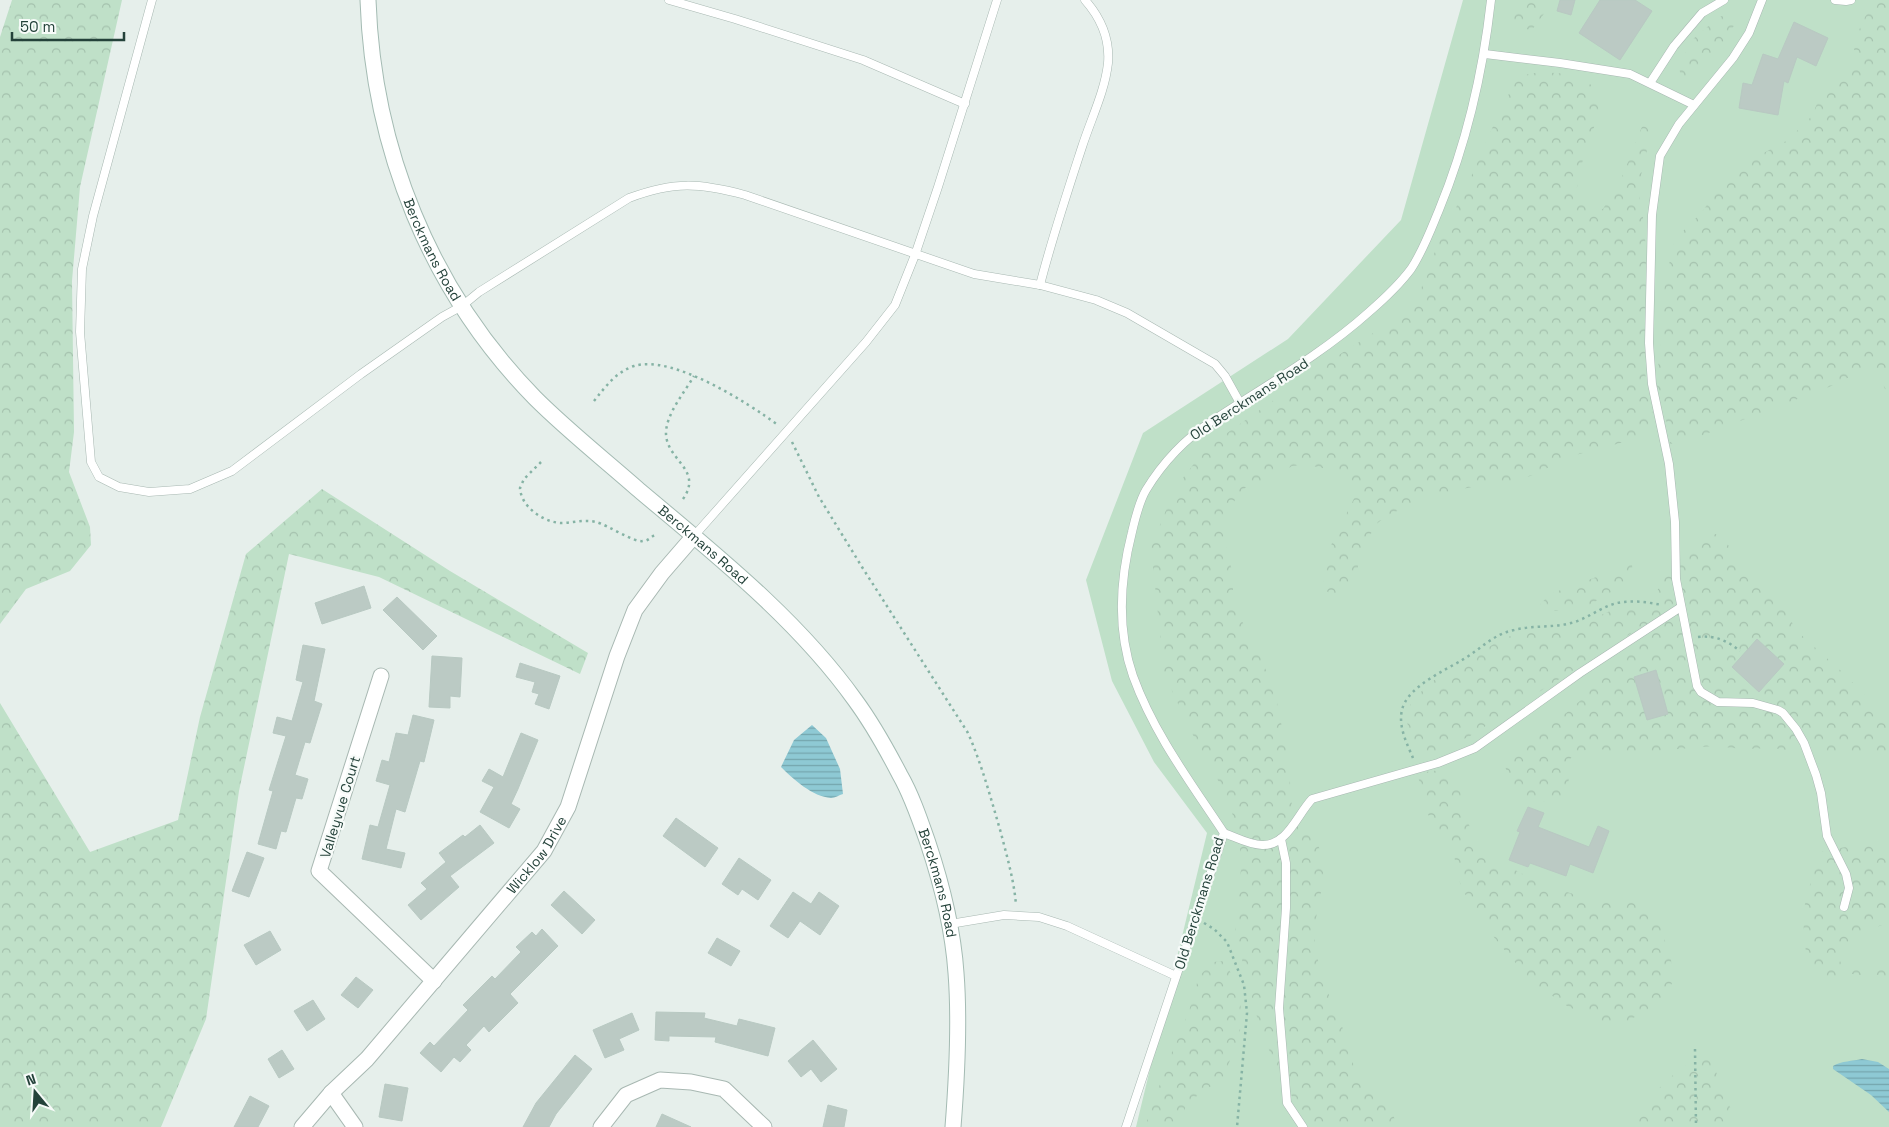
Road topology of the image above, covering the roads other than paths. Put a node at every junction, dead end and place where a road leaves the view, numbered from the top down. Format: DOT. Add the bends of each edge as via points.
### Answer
graph roads {
  1 [pos="152,0"];
  2 [pos="368,0"];
  3 [pos="668,0"];
  4 [pos="997,0"];
  5 [pos="1085,0"];
  6 [pos="1491,0"];
  7 [pos="1724,0"];
  8 [pos="1762,0"];
  9 [pos="1835,0"];
  10 [pos="1851,0"];
  11 [pos="1485,54"];
  12 [pos="1650,83"];
  13 [pos="965,104"];
  14 [pos="1694,105"];
  15 [pos="915,255"];
  16 [pos="1040,285"];
  17 [pos="462,306"];
  18 [pos="1240,403"];
  19 [pos="694,536"];
  20 [pos="1681,608"];
  21 [pos="381,676"];
  22 [pos="1224,833"];
  23 [pos="1281,839"];
  24 [pos="1844,907"];
  25 [pos="950,924"];
  26 [pos="1176,976"];
  27 [pos="434,981"];
  28 [pos="332,1093"];
  29 [pos="302,1127"];
  30 [pos="354,1127"];
  31 [pos="601,1127"];
  32 [pos="764,1127"];
  33 [pos="953,1127"];
  34 [pos="1126,1127"];
  35 [pos="1302,1127"];
  1 -- 17 [label="lane" via="93,216 82,269 80,332 87,424 91,462 99,477 119,487 149,492 190,489 232,471 361,374"];
  2 -- 17 [label="main road, Berckmans Road" via="376,85 394,162 426,241"];
  3 -- 13 [label="lane" via="863,60"];
  4 -- 13 [label="lane"];
  5 -- 16 [label="lane" via="1100,20 1107,43 1108,63 1103,88 1056,224"];
  6 -- 11 [label="lane, Old Berckmans Road"];
  7 -- 12 [label="lane" via="1702,14 1674,46"];
  8 -- 14 [label="lane" via="1749,33 1733,58"];
  9 -- 10 [label="lane"];
  11 -- 12 [label="lane" via="1630,74"];
  11 -- 18 [label="lane, Old Berckmans Road" via="1453,177 1411,268 1390,294 1357,324"];
  12 -- 14 [label="lane"];
  13 -- 15 [label="lane"];
  14 -- 20 [label="lane" via="1660,156 1652,215 1649,343 1652,384 1669,464 1676,579"];
  15 -- 16 [label="lane" via="974,274"];
  15 -- 17 [label="lane" via="745,195 712,186 675,185 630,198 479,292"];
  15 -- 19 [label="lane" via="895,305 866,342"];
  16 -- 18 [label="lane" via="1096,300 1160,331 1214,364"];
  17 -- 19 [label="main road, Berckmans Road" via="493,351 534,397"];
  18 -- 22 [label="lane, Old Berckmans Road" via="1186,440 1145,491 1125,559 1121,596 1125,642 1133,676 1160,735"];
  19 -- 25 [label="main road, Berckmans Road" via="784,618 856,702 901,776 918,815"];
  19 -- 27 [label="main road, Wicklow Drive" via="635,610 568,807 544,851"];
  20 -- 23 [label="lane" via="1580,673 1475,748 1438,763 1312,799"];
  20 -- 24 [label="lane" via="1697,686 1701,692 1718,702 1753,703 1778,710 1804,743 1821,793 1827,836 1850,888"];
  21 -- 27 [label="main road, Valleyvue Court" via="319,871"];
  22 -- 23 [label="lane" via="1260,845 1274,844"];
  22 -- 26 [label="lane, Old Berckmans Road"];
  23 -- 35 [label="lane" via="1286,863 1286,908 1279,1008 1287,1103"];
  25 -- 26 [label="lane" via="1017,915 1039,917 1067,926"];
  25 -- 33 [label="main road, Berckmans Road" via="956,973 958,1066"];
  26 -- 34 [label="lane, Old Berckmans Road"];
  27 -- 28 [label="main road, Wicklow Drive" via="368,1059"];
  28 -- 29 [label="main road, Wicklow Drive"];
  28 -- 30 [label="main road"];
  31 -- 32 [label="main road" via="626,1095 660,1080 691,1082 724,1090"];
}
